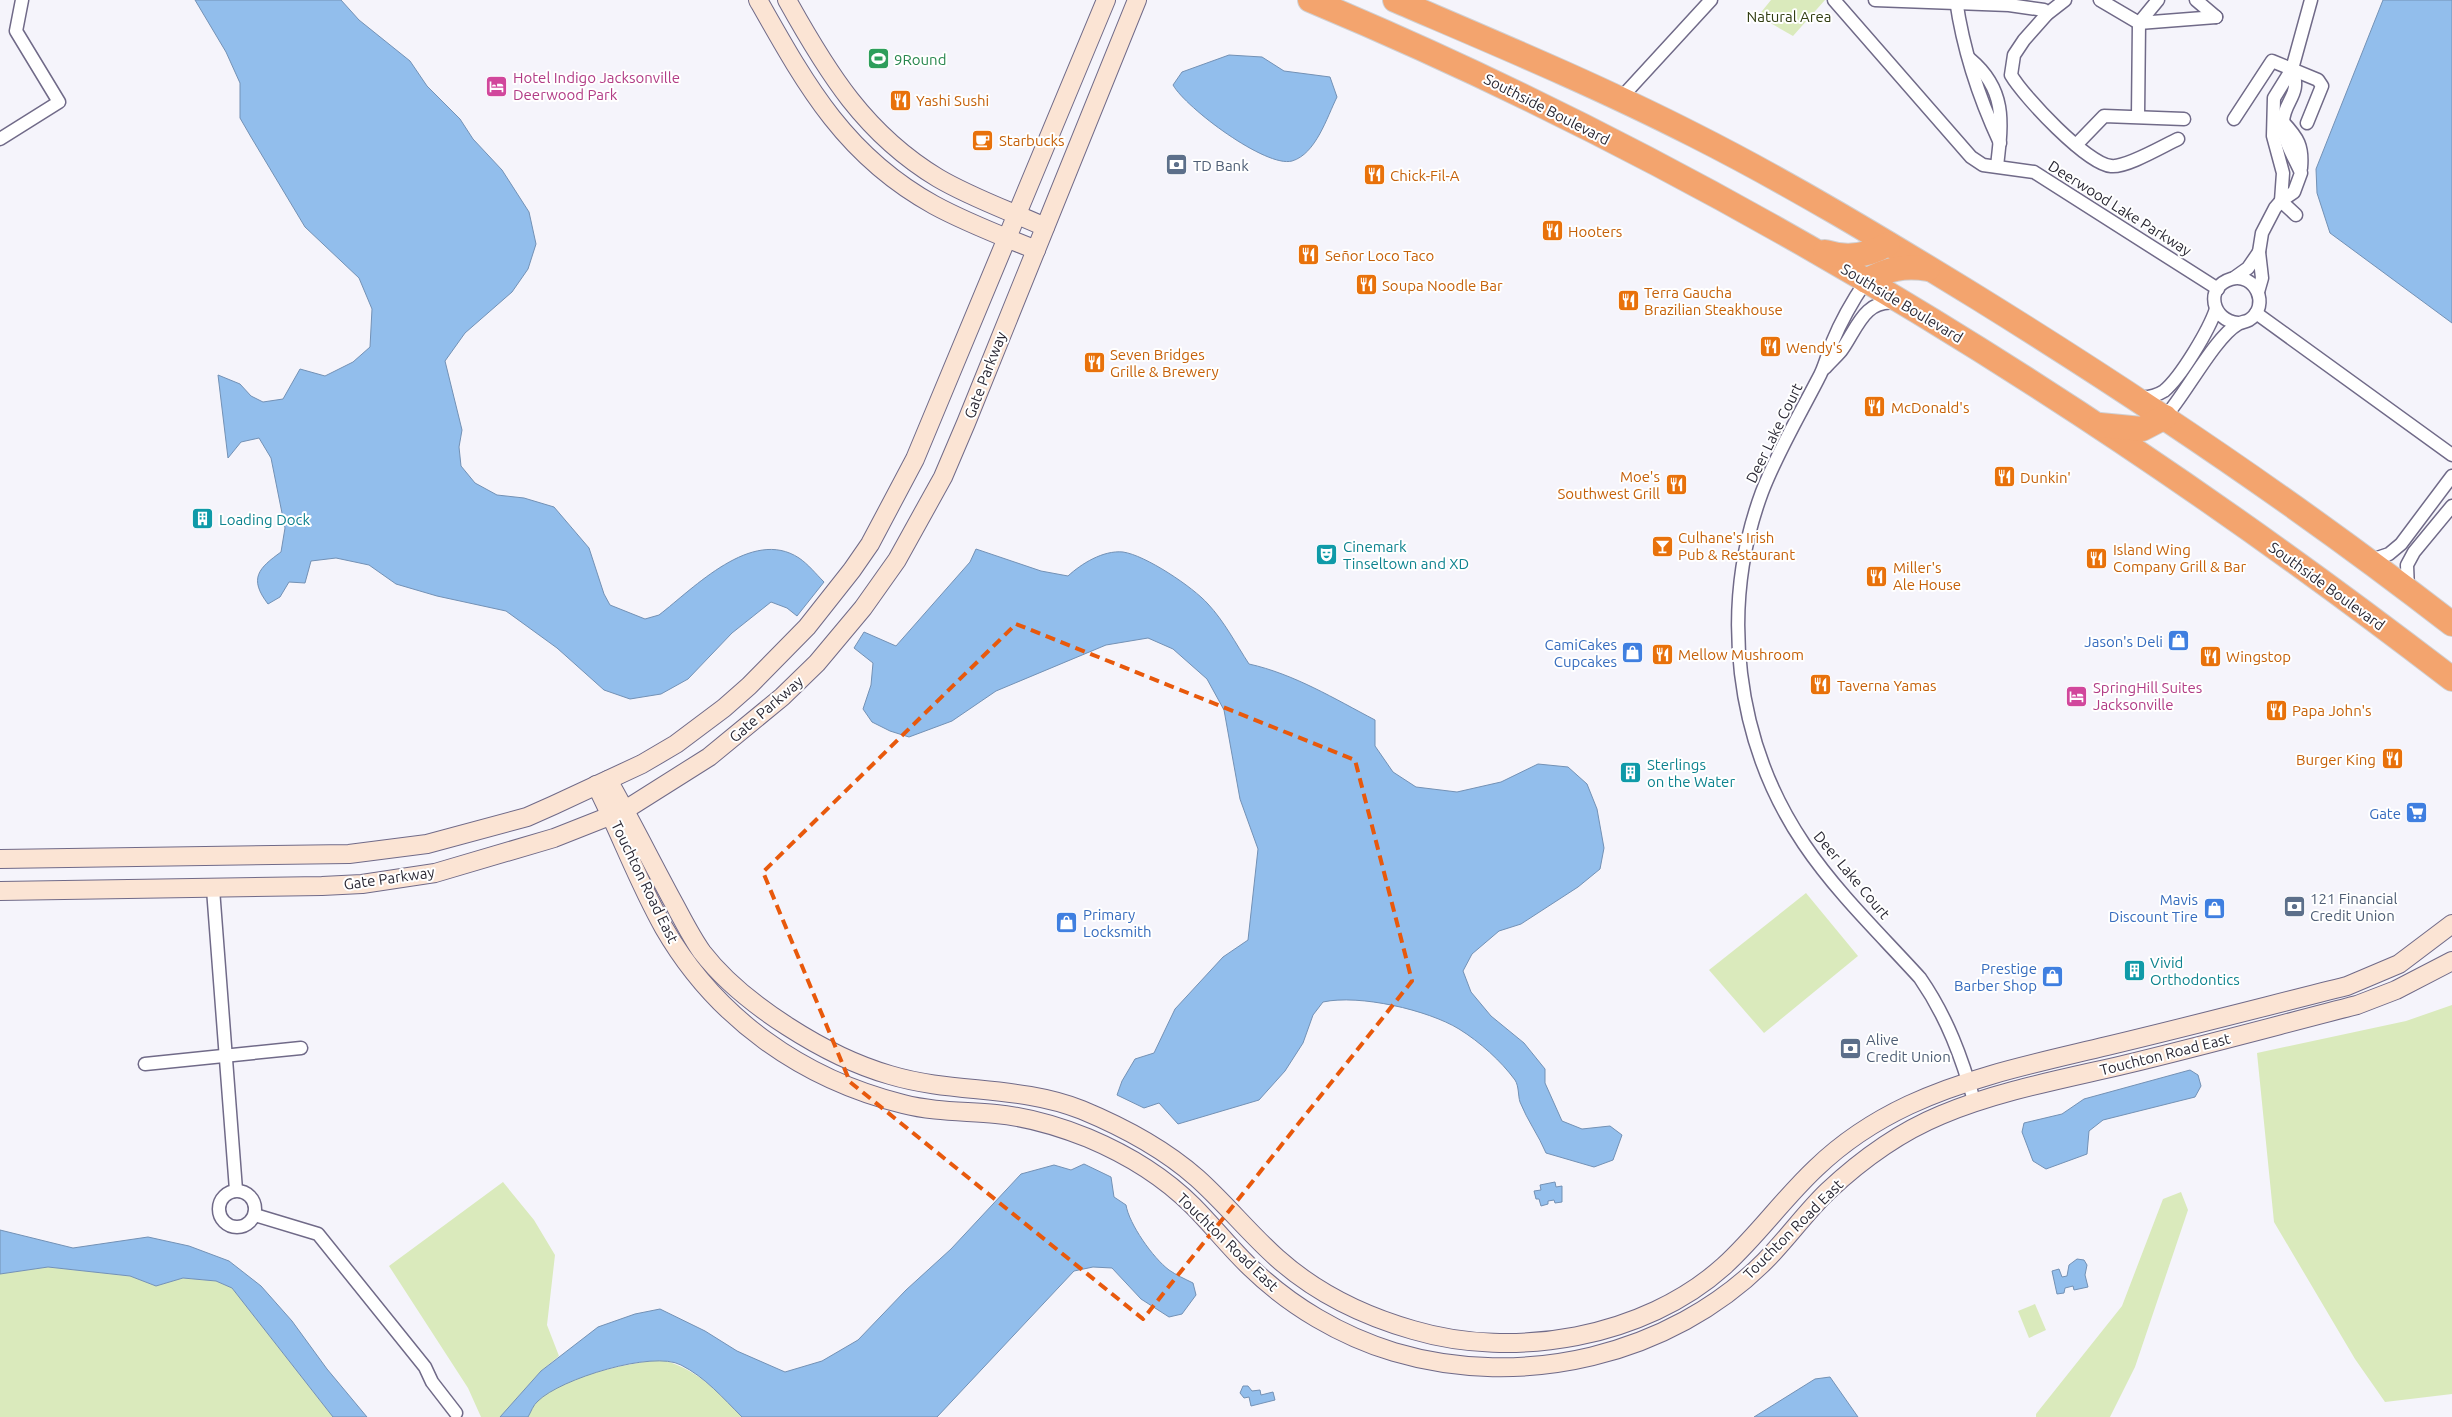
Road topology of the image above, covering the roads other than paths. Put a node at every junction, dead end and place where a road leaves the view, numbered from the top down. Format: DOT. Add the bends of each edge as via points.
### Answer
graph roads {
  1 [pos="22,0"];
  2 [pos="758,0"];
  3 [pos="787,0"];
  4 [pos="1106,0"];
  5 [pos="1137,0"];
  6 [pos="1310,0"];
  7 [pos="1395,0"];
  8 [pos="1710,0"];
  9 [pos="1834,0"];
  10 [pos="1875,0"];
  11 [pos="2065,0"];
  12 [pos="2100,0"];
  13 [pos="2158,0"];
  14 [pos="2196,0"];
  15 [pos="2311,0"];
  16 [pos="1956,1"];
  17 [pos="2047,14"];
  18 [pos="2138,23"];
  19 [pos="1970,59"];
  20 [pos="2292,70"];
  21 [pos="1994,90"];
  22 [pos="1981,98"];
  23 [pos="1620,99"];
  24 [pos="2138,116"];
  25 [pos="2234,118"];
  26 [pos="2184,119"];
  27 [pos="2307,123"];
  28 [pos="0,139"];
  29 [pos="2178,139"];
  30 [pos="2000,143"];
  31 [pos="2076,145"];
  32 [pos="1997,166"];
  33 [pos="2281,201"];
  34 [pos="1017,215"];
  35 [pos="2296,215"];
  36 [pos="1045,228"];
  37 [pos="1008,238"];
  38 [pos="1888,244"];
  39 [pos="1804,245"];
  40 [pos="1036,250"];
  41 [pos="2259,252"];
  42 [pos="1932,270"];
  43 [pos="2234,278"];
  44 [pos="1866,281"];
  45 [pos="2218,289"];
  46 [pos="2258,292"];
  47 [pos="1905,304"];
  48 [pos="2216,309"];
  49 [pos="2256,313"];
  50 [pos="2238,323"];
  51 [pos="1824,368"];
  52 [pos="2133,396"];
  53 [pos="2165,417"];
  54 [pos="2094,424"];
  55 [pos="2452,454"];
  56 [pos="2452,476"];
  57 [pos="2452,506"];
  58 [pos="2368,561"];
  59 [pos="2408,590"];
  60 [pos="2452,624"];
  61 [pos="2452,679"];
  62 [pos="602,783"];
  63 [pos="619,813"];
  64 [pos="5,858"];
  65 [pos="213,889"];
  66 [pos="0,891"];
  67 [pos="2452,924"];
  68 [pos="2451,960"];
  69 [pos="2212,1020"];
  70 [pos="811,1040"];
  71 [pos="2217,1042"];
  72 [pos="301,1048"];
  73 [pos="786,1055"];
  74 [pos="226,1056"];
  75 [pos="145,1064"];
  76 [pos="808,1069"];
  77 [pos="1968,1083"];
  78 [pos="1000,1090"];
  79 [pos="1974,1104"];
  80 [pos="1000,1114"];
  81 [pos="236,1190"];
  82 [pos="255,1215"];
  83 [pos="1278,1258"];
  84 [pos="1261,1277"];
  85 [pos="1570,1339"];
  86 [pos="1546,1342"];
  87 [pos="1571,1362"];
  88 [pos="1549,1364"];
  89 [pos="456,1412"];
  1 -- 28 [label="street" via="16,31 59,102"];
  2 -- 37 [label="street" via="813,94 856,146 917,194 955,216"];
  3 -- 34 [label="street" via="840,88 878,131 938,177"];
  4 -- 34 [label="street, Gate Parkway"];
  5 -- 36 [label="street, Gate Parkway"];
  6 -- 39 [label="highway, Southside Boulevard" via="1405,40 1531,100"];
  7 -- 23 [label="highway"];
  8 -- 23 [label="street"];
  9 -- 32 [label="street, Deerwood Lake Parkway" via="1971,158 1983,165"];
  10 -- 16 [label="street"];
  11 -- 17 [label="street"];
  12 -- 18 [label="street"];
  13 -- 18 [label="street"];
  14 -- 18 [label="street" via="2216,17"];
  15 -- 20 [label="street"];
  16 -- 17 [label="street" via="2037,8"];
  16 -- 19 [label="street"];
  17 -- 31 [label="street" via="2014,55 2011,75 2022,92"];
  18 -- 24 [label="street"];
  19 -- 21 [label="street" via="1984,70"];
  19 -- 22 [label="street"];
  20 -- 25 [label="street" via="2272,61"];
  20 -- 27 [label="street" via="2318,80 2322,86"];
  20 -- 33 [label="street" via="2274,98 2273,136 2283,173"];
  20 -- 33 [label="street" via="2297,82 2283,122 2294,134 2302,152 2301,173 2294,192"];
  21 -- 22 [label="street"];
  21 -- 30 [label="street" via="2002,110"];
  22 -- 30 [label="street"];
  23 -- 38 [label="highway" via="1696,136"];
  24 -- 26 [label="street"];
  24 -- 31 [label="street" via="2104,116"];
  29 -- 31 [label="street" via="2113,166 2101,163"];
  30 -- 32 [label="street"];
  32 -- 45 [label="street, Deerwood Lake Parkway" via="2034,172"];
  33 -- 35 [label="street"];
  33 -- 41 [label="street" via="2266,222"];
  34 -- 36 [label="street"];
  34 -- 37 [label="street, Gate Parkway"];
  36 -- 40 [label="street, Gate Parkway"];
  37 -- 40 [label="street"];
  37 -- 62 [label="street, Gate Parkway" via="915,459 870,544 852,570 807,627 724,708 676,744"];
  38 -- 39 [label="highway" via="1859,256 1831,254"];
  38 -- 42 [label="highway"];
  39 -- 44 [label="highway, Southside Boulevard"];
  40 -- 63 [label="street, Gate Parkway" via="943,478 897,560 863,608 817,663 742,732 709,758"];
  41 -- 43 [label="street" via="2248,268"];
  41 -- 46 [label="street" via="2262,278"];
  42 -- 44 [label="highway" via="1893,268"];
  42 -- 52 [label="highway"];
  43 -- 45 [label="street"];
  43 -- 46 [label="street" via="2251,283"];
  44 -- 47 [label="highway, Southside Boulevard"];
  44 -- 51 [label="street, Deer Lake Court" via="1833,341"];
  45 -- 48 [label="street"];
  46 -- 49 [label="street" via="2260,299"];
  47 -- 51 [label="street, Deer Lake Court" via="1883,302 1870,309 1858,321 1842,350"];
  47 -- 54 [label="highway, Southside Boulevard"];
  48 -- 50 [label="street" via="2225,320"];
  48 -- 52 [label="street" via="2207,331 2168,386 2151,397"];
  49 -- 50 [label="street" via="2245,322"];
  49 -- 55 [label="street"];
  50 -- 53 [label="street" via="2222,338"];
  51 -- 77 [label="street, Deer Lake Court" via="1776,460 1754,516 1746,549 1738,636 1745,703 1764,768 1790,822 1825,872 1920,978 1933,997 1954,1038"];
  52 -- 53 [label="highway"];
  53 -- 54 [label="highway" via="2142,429"];
  53 -- 58 [label="highway"];
  54 -- 61 [label="highway, Southside Boulevard" via="2244,526"];
  56 -- 58 [label="street" via="2401,544 2389,554"];
  57 -- 59 [label="street" via="2407,565"];
  58 -- 59 [label="highway"];
  59 -- 60 [label="highway"];
  62 -- 63 [label="street, Touchton Road East"];
  62 -- 64 [label="street, Gate Parkway" via="527,817 427,844 349,854"];
  63 -- 65 [label="street, Gate Parkway" via="501,855 435,873 362,884"];
  63 -- 70 [label="street, Touchton Road East" via="704,954 742,991"];
  63 -- 73 [label="street, Touchton Road East" via="661,923 688,964 748,1028"];
  65 -- 66 [label="street, Gate Parkway"];
  65 -- 74 [label="street"];
  67 -- 69 [label="street, Touchton Road East" via="2423,948 2380,974 2347,986"];
  68 -- 71 [label="street, Touchton Road East" via="2396,990 2358,1005"];
  69 -- 71 [label="street"];
  69 -- 77 [label="street, Touchton Road East"];
  70 -- 73 [label="street"];
  70 -- 76 [label="street"];
  70 -- 78 [label="street, Touchton Road East" via="888,1075 924,1083"];
  71 -- 79 [label="street, Touchton Road East"];
  72 -- 74 [label="street"];
  73 -- 76 [label="street, Touchton Road East"];
  74 -- 75 [label="street"];
  74 -- 81 [label="street"];
  76 -- 80 [label="street, Touchton Road East" via="854,1089 901,1104 955,1113"];
  77 -- 79 [label="street, Deer Lake Court"];
  77 -- 85 [label="street, Touchton Road East" via="1908,1106 1850,1140 1816,1168 1725,1265 1706,1280 1673,1301 1628,1322"];
  78 -- 80 [label="street"];
  78 -- 83 [label="street, Touchton Road East" via="1027,1093 1074,1107 1140,1137 1197,1177"];
  79 -- 87 [label="street, Touchton Road East" via="1922,1124 1871,1156 1828,1191 1761,1265 1720,1299 1650,1338"];
  80 -- 84 [label="street, Touchton Road East" via="1066,1130 1121,1153 1144,1167 1190,1202"];
  81 -- 82 [label="street" via="252,1197"];
  81 -- 82 [label="street" via="225,1195 219,1205 224,1222 241,1227"];
  82 -- 89 [label="street" via="318,1234 425,1367 432,1382"];
  83 -- 84 [label="street"];
  83 -- 86 [label="street, Touchton Road East" via="1314,1287 1334,1298 1412,1330 1464,1341"];
  84 -- 88 [label="street, Touchton Road East" via="1310,1314 1392,1352 1474,1367"];
  85 -- 86 [label="street, Touchton Road East"];
  85 -- 87 [label="street"];
  86 -- 88 [label="street"];
  87 -- 88 [label="street, Touchton Road East"];
}
